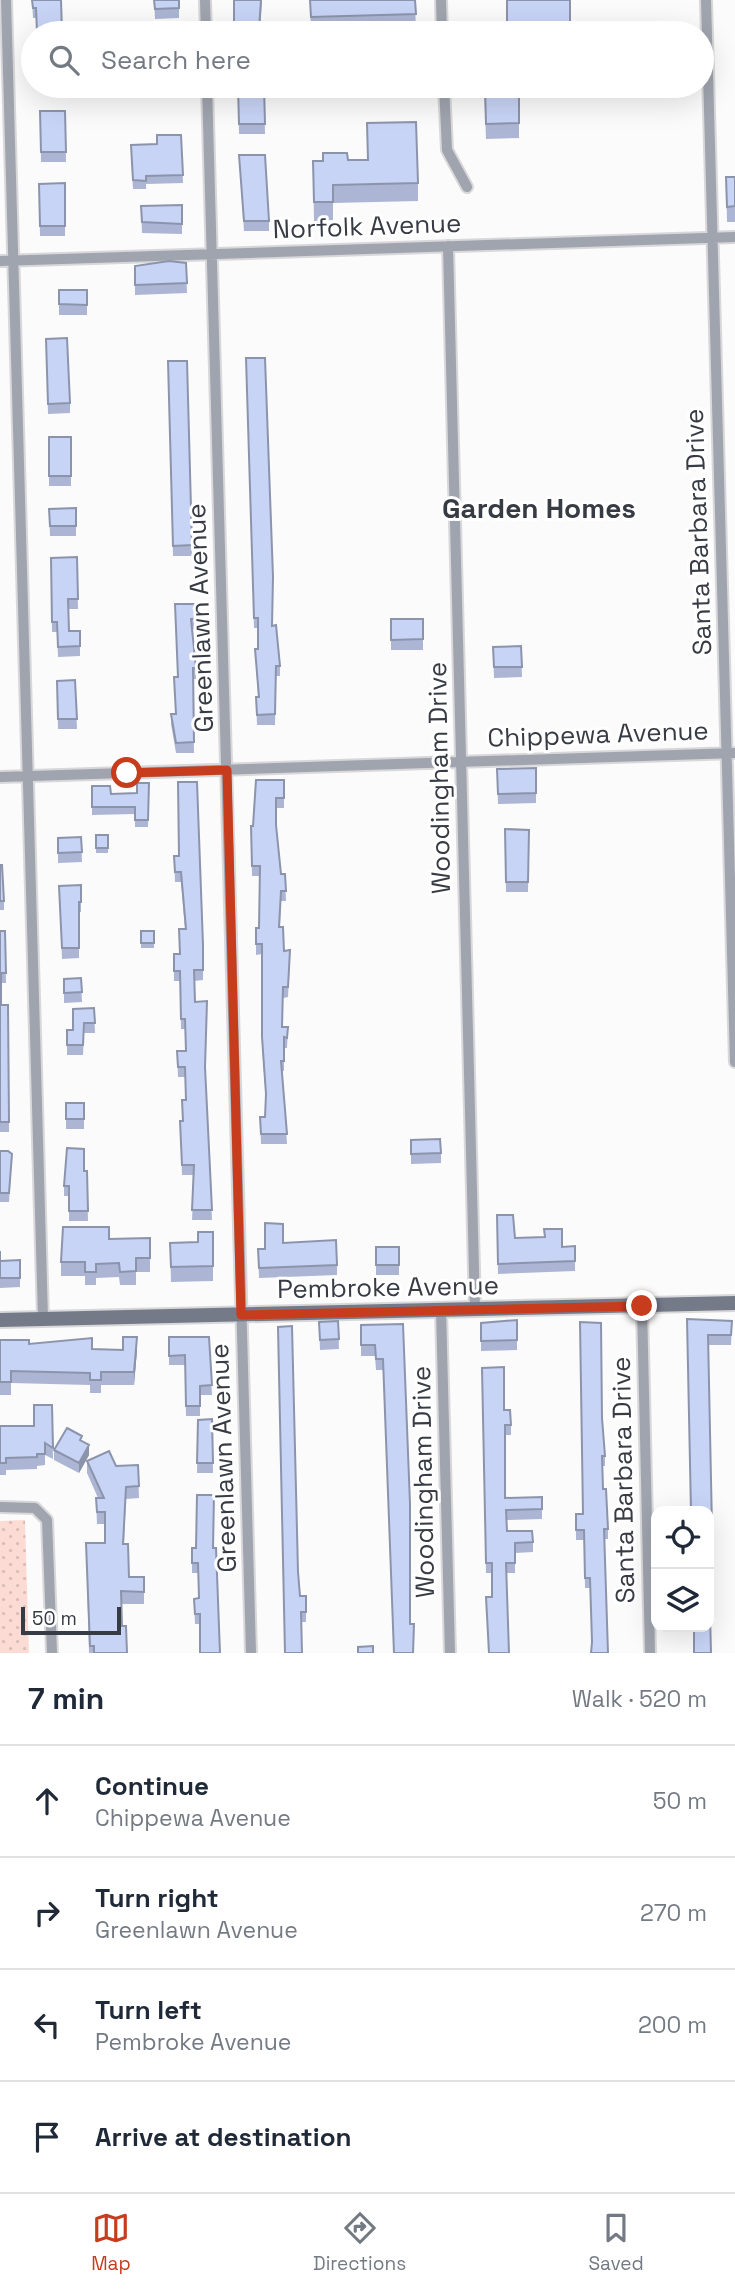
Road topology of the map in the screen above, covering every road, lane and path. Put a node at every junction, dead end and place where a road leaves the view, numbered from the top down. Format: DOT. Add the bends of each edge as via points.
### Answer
graph roads {
  1 [pos="6,0"];
  2 [pos="205,0"];
  3 [pos="441,0"];
  4 [pos="706,0"];
  5 [pos="206,21"];
  6 [pos="442,21"];
  7 [pos="707,21"];
  8 [pos="207,98"];
  9 [pos="445,98"];
  10 [pos="708,98"];
  11 [pos="467,187"];
  12 [pos="735,237"];
  13 [pos="712,238"];
  14 [pos="448,246"];
  15 [pos="212,255"];
  16 [pos="0,261"];
  17 [pos="13,261"];
  18 [pos="731,753"];
  19 [pos="461,761"];
  20 [pos="227,770"];
  21 [pos="28,776"];
  22 [pos="0,777"];
  23 [pos="735,1062"];
  24 [pos="735,1303"];
  25 [pos="642,1306"];
  26 [pos="475,1309"];
  27 [pos="441,1310"];
  28 [pos="241,1315"];
  29 [pos="43,1319"];
  30 [pos="0,1320"];
  31 [pos="0,1507"];
  32 [pos="52,1653"];
  33 [pos="251,1653"];
  34 [pos="450,1653"];
  35 [pos="650,1653"];
  1 -- 17 [label="street"];
  2 -- 5 [label="street"];
  3 -- 6 [label="street"];
  4 -- 7 [label="street, Santa Barbara Drive"];
  8 -- 15 [label="street, Greenlawn Avenue"];
  9 -- 11 [label="street" via="447,150"];
  10 -- 13 [label="street, Santa Barbara Drive"];
  12 -- 13 [label="street, Norfolk Avenue"];
  13 -- 14 [label="street, Norfolk Avenue"];
  13 -- 18 [label="street, Santa Barbara Drive"];
  14 -- 15 [label="street, Norfolk Avenue"];
  14 -- 19 [label="street, Woodingham Drive"];
  15 -- 17 [label="street, Norfolk Avenue"];
  15 -- 20 [label="street, Greenlawn Avenue"];
  16 -- 17 [label="street, Norfolk Avenue"];
  17 -- 21 [label="street"];
  18 -- 19 [label="street, Chippewa Avenue"];
  18 -- 23 [label="street, Santa Barbara Drive"];
  19 -- 20 [label="street, Chippewa Avenue"];
  19 -- 26 [label="street, Woodingham Drive"];
  20 -- 21 [label="street, Chippewa Avenue"];
  20 -- 28 [label="street, Greenlawn Avenue"];
  21 -- 22 [label="street, Chippewa Avenue"];
  21 -- 29 [label="street"];
  24 -- 25 [label="street, Pembroke Avenue"];
  25 -- 26 [label="street, Pembroke Avenue"];
  25 -- 35 [label="street, Santa Barbara Drive"];
  26 -- 27 [label="street, Pembroke Avenue"];
  27 -- 28 [label="street, Pembroke Avenue"];
  27 -- 34 [label="street, Woodingham Drive"];
  28 -- 29 [label="street, Pembroke Avenue"];
  28 -- 33 [label="street, Greenlawn Avenue"];
  29 -- 30 [label="street, Pembroke Avenue"];
  31 -- 32 [label="street" via="27,1507 42,1514 48,1527"];
}
